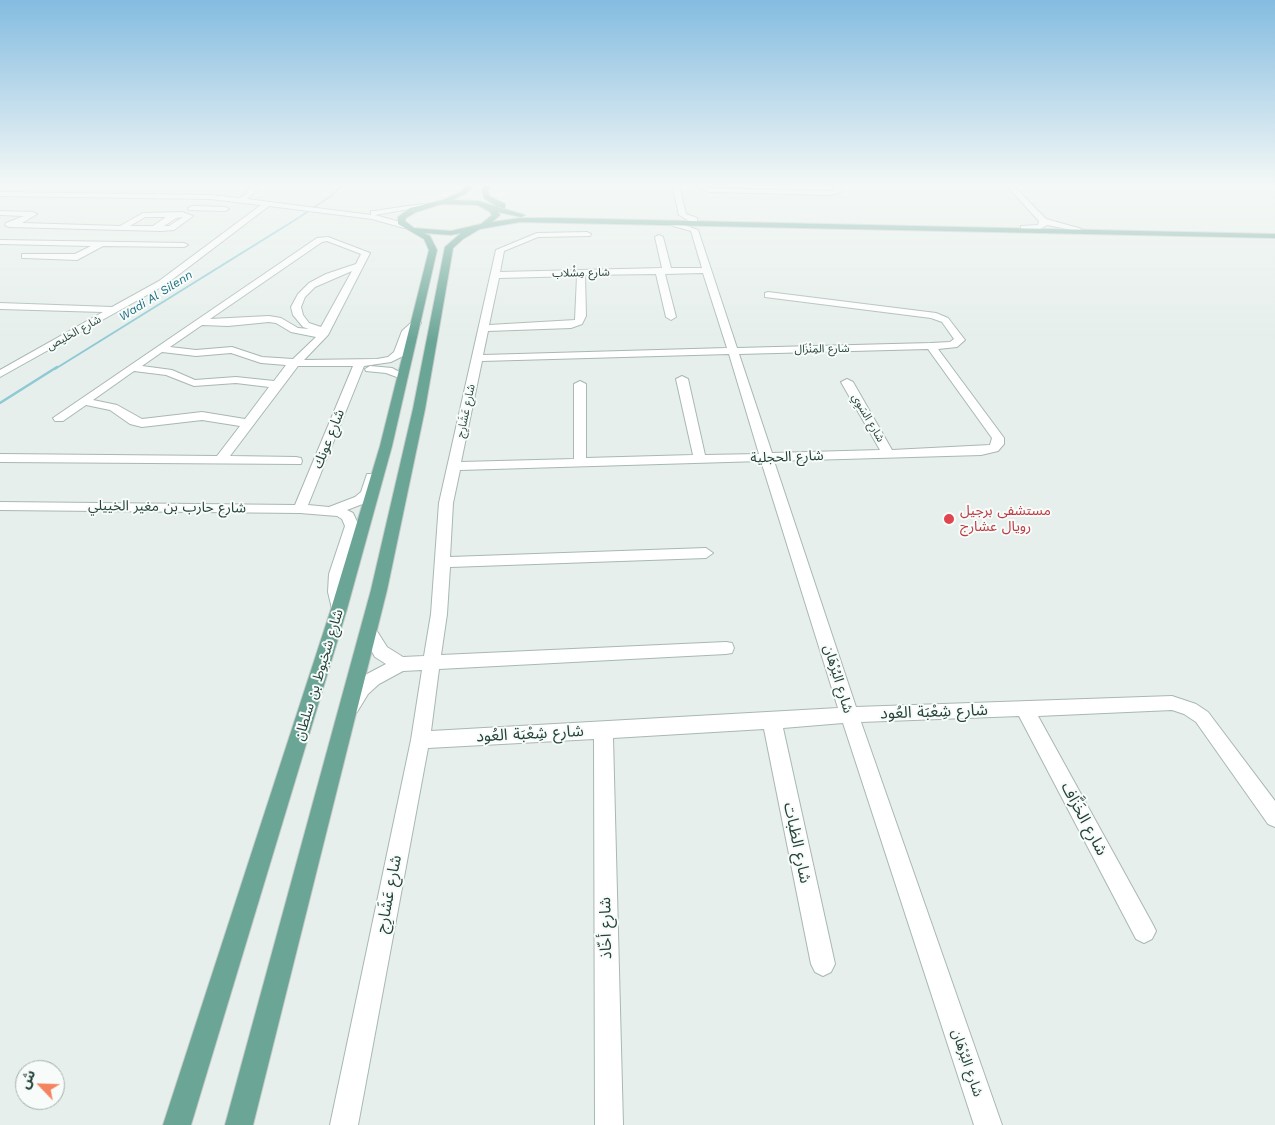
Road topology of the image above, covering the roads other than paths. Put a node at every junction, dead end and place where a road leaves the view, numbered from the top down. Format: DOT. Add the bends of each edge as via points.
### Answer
graph roads {
  1 [pos="124,236"];
  2 [pos="225,236"];
  3 [pos="425,236"];
  4 [pos="461,236"];
  5 [pos="471,236"];
  6 [pos="534,236"];
  7 [pos="700,236"];
  8 [pos="659,237"];
  9 [pos="0,242"];
  10 [pos="101,244"];
  11 [pos="112,244"];
  12 [pos="212,246"];
  13 [pos="25,256"];
  14 [pos="351,259"];
  15 [pos="706,270"];
  16 [pos="664,271"];
  17 [pos="581,272"];
  18 [pos="495,274"];
  19 [pos="441,294"];
  20 [pos="768,295"];
  21 [pos="0,306"];
  22 [pos="116,310"];
  23 [pos="299,317"];
  24 [pos="670,317"];
  25 [pos="200,322"];
  26 [pos="281,322"];
  27 [pos="416,323"];
  28 [pos="484,328"];
  29 [pos="323,336"];
  30 [pos="931,346"];
  31 [pos="161,349"];
  32 [pos="733,351"];
  33 [pos="478,358"];
  34 [pos="294,362"];
  35 [pos="317,366"];
  36 [pos="358,367"];
  37 [pos="132,368"];
  38 [pos="0,374"];
  39 [pos="402,376"];
  40 [pos="682,378"];
  41 [pos="281,380"];
  42 [pos="847,382"];
  43 [pos="580,384"];
  44 [pos="83,401"];
  45 [pos="59,418"];
  46 [pos="247,423"];
  47 [pos="386,446"];
  48 [pos="888,454"];
  49 [pos="766,457"];
  50 [pos="0,458"];
  51 [pos="700,459"];
  52 [pos="221,460"];
  53 [pos="296,461"];
  54 [pos="580,464"];
  55 [pos="454,466"];
  56 [pos="0,506"];
  57 [pos="300,509"];
  58 [pos="333,510"];
  59 [pos="706,553"];
  60 [pos="443,562"];
  61 [pos="339,609"];
  62 [pos="369,632"];
  63 [pos="726,648"];
  64 [pos="431,663"];
  65 [pos="400,664"];
  66 [pos="1024,708"];
  67 [pos="348,713"];
  68 [pos="849,715"];
  69 [pos="772,721"];
  70 [pos="603,731"];
  71 [pos="420,740"];
  72 [pos="1275,817"];
  73 [pos="1144,931"];
  74 [pos="823,964"];
  75 [pos="177,1125"];
  76 [pos="239,1125"];
  77 [pos="344,1125"];
  78 [pos="609,1125"];
  79 [pos="988,1125"];
  1 -- 11 [label="street"];
  2 -- 12 [label="street, شارع الخليص"];
  3 -- 27 [label="main road, شارع شخبوط بن سلطان" via="433,250"];
  4 -- 19 [label="main road" via="449,248"];
  5 -- 19 [label="main road" via="453,252 447,284"];
  6 -- 18 [label="street, شارع عَشَارِج" via="500,250"];
  7 -- 15 [label="street, شارع البُرْهَان"];
  8 -- 16 [label="street"];
  9 -- 10 [label="street"];
  10 -- 11 [label="street"];
  10 -- 13 [label="street" via="77,257"];
  11 -- 12 [label="street"];
  12 -- 22 [label="street, شارع الخليص" via="162,283"];
  14 -- 23 [label="street" via="306,290 296,307"];
  14 -- 25 [label="street" via="328,239 320,240"];
  14 -- 29 [label="street"];
  15 -- 16 [label="street, شارع مِشْلاب"];
  15 -- 32 [label="street, شارع البُرْهَان"];
  16 -- 17 [label="street, شارع مِشْلاب"];
  16 -- 24 [label="street"];
  17 -- 18 [label="street, شارع مِشْلاب"];
  17 -- 28 [label="street" via="579,322"];
  18 -- 28 [label="street, شارع عَشَارِج"];
  19 -- 62 [label="main road" via="419,410"];
  20 -- 30 [label="street, شارع المِنْزَال" via="937,316 960,340"];
  21 -- 22 [label="street"];
  22 -- 38 [label="street, شارع الخليص"];
  23 -- 26 [label="street"];
  23 -- 29 [label="street"];
  25 -- 26 [label="street" via="269,319"];
  25 -- 31 [label="street"];
  26 -- 29 [label="street" via="295,330"];
  27 -- 36 [label="street" via="406,333 396,357"];
  27 -- 39 [label="main road, شارع شخبوط بن سلطان"];
  28 -- 33 [label="street, شارع عَشَارِج"];
  29 -- 34 [label="street"];
  29 -- 35 [label="street" via="314,360"];
  30 -- 32 [label="street, شارع المِنْزَال"];
  30 -- 48 [label="street, شارع الحجلية" via="996,435 998,444 986,450"];
  31 -- 34 [label="street" via="196,353 232,350 256,359"];
  31 -- 37 [label="street"];
  32 -- 33 [label="street, شارع المِنْزَال"];
  32 -- 49 [label="street, شارع البُرْهَان"];
  33 -- 55 [label="street, شارع عَشَارِج"];
  34 -- 35 [label="street"];
  34 -- 41 [label="street"];
  35 -- 36 [label="street"];
  35 -- 41 [label="street"];
  36 -- 39 [label="street" via="388,370"];
  36 -- 57 [label="street, شارع عونك"];
  37 -- 41 [label="street" via="168,372 194,383"];
  37 -- 44 [label="street"];
  39 -- 47 [label="main road, شارع شخبوط بن سلطان"];
  40 -- 51 [label="street"];
  41 -- 46 [label="street"];
  42 -- 48 [label="street, شارع السَوِي"];
  43 -- 54 [label="street"];
  44 -- 45 [label="street"];
  44 -- 46 [label="street" via="114,407 142,424 202,416"];
  46 -- 52 [label="street"];
  47 -- 58 [label="street, شارع حارب بن مغير الخييلي" via="364,497 355,504"];
  47 -- 61 [label="main road, شارع شخبوط بن سلطان"];
  48 -- 49 [label="street, شارع الحجلية"];
  49 -- 51 [label="street, شارع الحجلية"];
  49 -- 68 [label="street, شارع البُرْهَان"];
  50 -- 52 [label="street"];
  51 -- 54 [label="street, شارع الحجلية"];
  52 -- 53 [label="street"];
  54 -- 55 [label="street, شارع الحجلية"];
  55 -- 60 [label="street, شارع عَشَارِج" via="446,503"];
  56 -- 57 [label="street, شارع حارب بن مغير الخييلي"];
  57 -- 58 [label="street, شارع حارب بن مغير الخييلي"];
  58 -- 61 [label="street" via="348,516 352,522 338,574 336,592"];
  59 -- 60 [label="street"];
  60 -- 64 [label="street, شارع عَشَارِج"];
  61 -- 75 [label="main road, شارع شخبوط بن سلطان"];
  62 -- 65 [label="street" via="381,652"];
  62 -- 67 [label="main road"];
  63 -- 64 [label="street"];
  64 -- 65 [label="street"];
  64 -- 71 [label="street, شارع عَشَارِج"];
  65 -- 67 [label="street" via="373,679"];
  66 -- 68 [label="street, شارع شِعْبَة العُود"];
  66 -- 72 [label="street, شارع شِعْبَة العُود" via="1162,702 1184,706 1206,722"];
  66 -- 73 [label="street, شارع الخَزَّاف"];
  67 -- 76 [label="main road"];
  68 -- 69 [label="street, شارع شِعْبَة العُود"];
  68 -- 79 [label="street, شارع البُرْهَان"];
  69 -- 70 [label="street, شارع شِعْبَة العُود"];
  69 -- 74 [label="street, شارع الظبات"];
  70 -- 71 [label="street, شارع شِعْبَة العُود"];
  70 -- 78 [label="street, شارع أخّاذ"];
  71 -- 77 [label="street, شارع عَشَارِج"];
}
